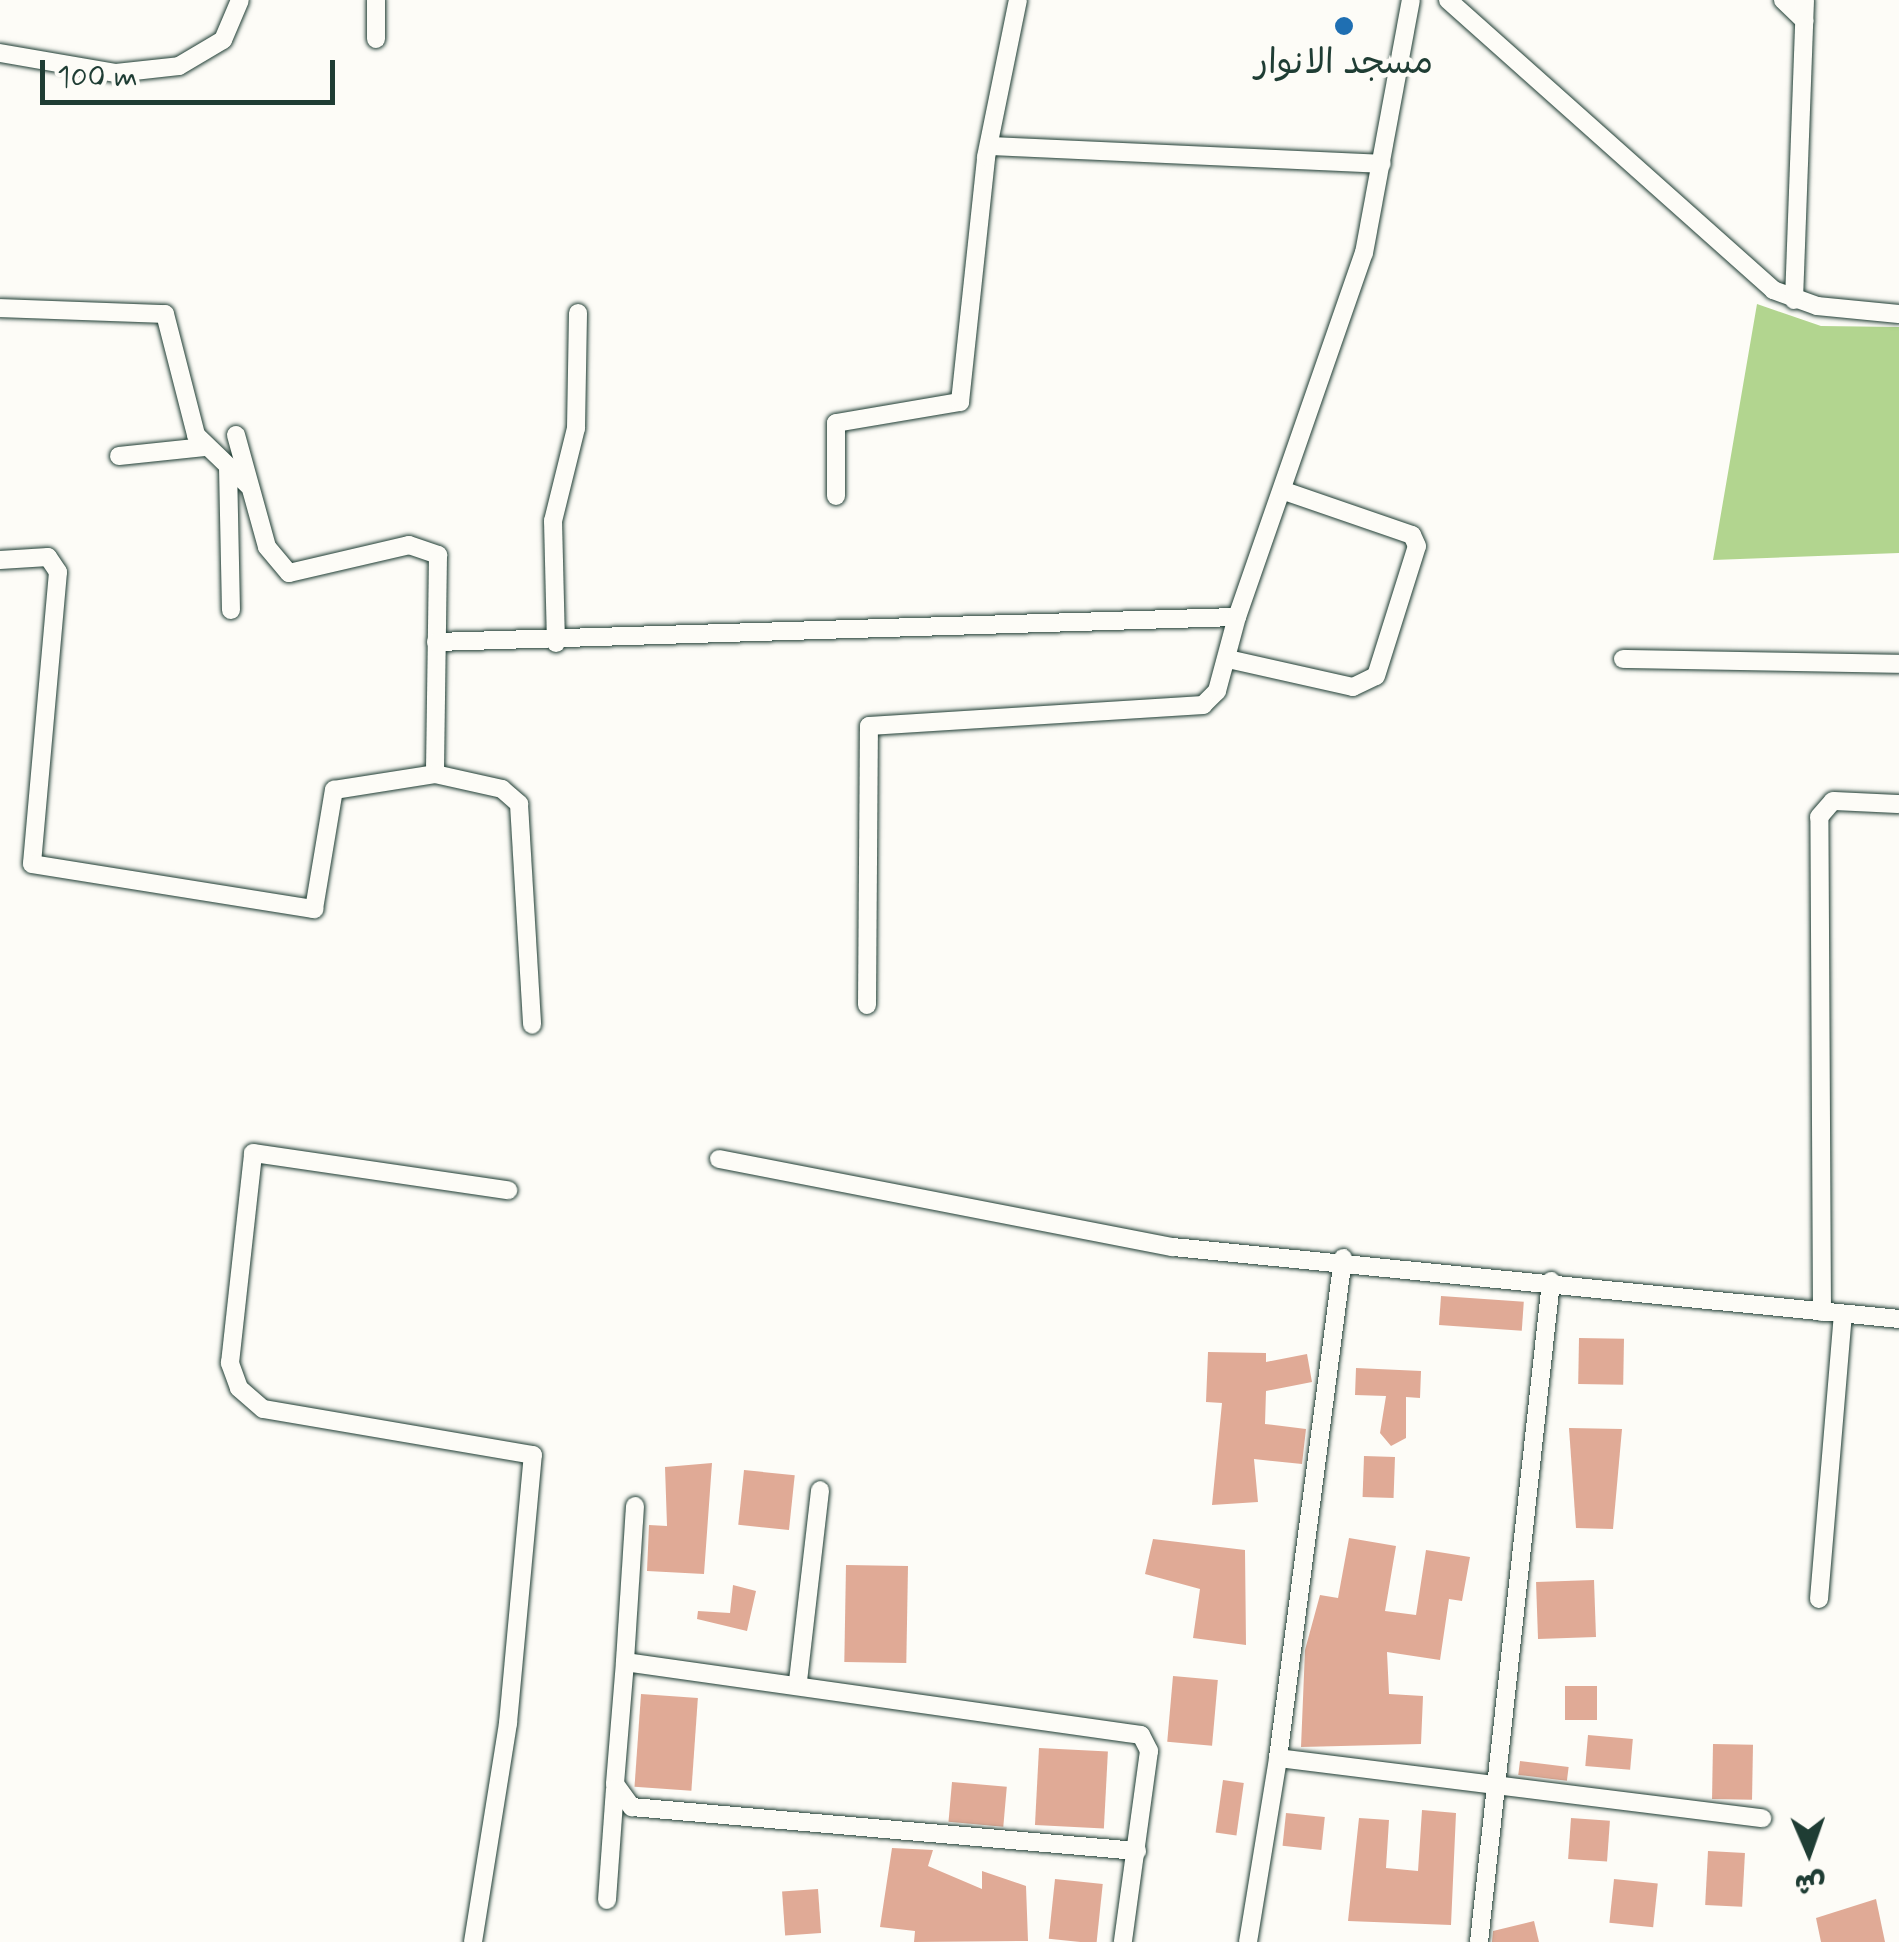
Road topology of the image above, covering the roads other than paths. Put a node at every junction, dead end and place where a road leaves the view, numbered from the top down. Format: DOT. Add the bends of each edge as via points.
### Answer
graph roads {
  1 [pos="240,0"];
  2 [pos="376,0"];
  3 [pos="1018,0"];
  4 [pos="1410,0"];
  5 [pos="1448,0"];
  6 [pos="1782,0"];
  7 [pos="1805,0"];
  8 [pos="1805,21"];
  9 [pos="376,39"];
  10 [pos="0,53"];
  11 [pos="988,146"];
  12 [pos="1382,164"];
  13 [pos="1794,300"];
  14 [pos="0,308"];
  15 [pos="578,312"];
  16 [pos="1899,314"];
  17 [pos="236,434"];
  18 [pos="205,447"];
  19 [pos="119,456"];
  20 [pos="228,467"];
  21 [pos="249,486"];
  22 [pos="1284,491"];
  23 [pos="836,496"];
  24 [pos="0,560"];
  25 [pos="232,610"];
  26 [pos="1238,617"];
  27 [pos="436,642"];
  28 [pos="556,643"];
  29 [pos="1228,659"];
  30 [pos="1623,659"];
  31 [pos="1899,664"];
  32 [pos="435,774"];
  33 [pos="1899,804"];
  34 [pos="867,1004"];
  35 [pos="532,1025"];
  36 [pos="719,1159"];
  37 [pos="508,1190"];
  38 [pos="1344,1258"];
  39 [pos="1551,1281"];
  40 [pos="1822,1312"];
  41 [pos="1843,1314"];
  42 [pos="1899,1319"];
  43 [pos="820,1490"];
  44 [pos="635,1506"];
  45 [pos="1819,1599"];
  46 [pos="625,1662"];
  47 [pos="798,1681"];
  48 [pos="1278,1758"];
  49 [pos="1496,1783"];
  50 [pos="615,1784"];
  51 [pos="1762,1818"];
  52 [pos="1136,1851"];
  53 [pos="607,1900"];
  54 [pos="474,1942"];
  55 [pos="1123,1942"];
  56 [pos="1248,1942"];
  57 [pos="1480,1942"];
  1 -- 10 [label="street" via="222,40 179,66 116,74"];
  2 -- 9 [label="street"];
  3 -- 11 [label="street"];
  4 -- 12 [label="street"];
  5 -- 13 [label="street" via="1730,257"];
  6 -- 8 [label="street"];
  7 -- 8 [label="street"];
  8 -- 13 [label="street"];
  11 -- 12 [label="street"];
  11 -- 23 [label="street" via="960,402 845,416 833,432"];
  12 -- 22 [label="street" via="1342,330"];
  13 -- 16 [label="street"];
  14 -- 18 [label="street" via="165,314 183,403"];
  15 -- 28 [label="street" via="576,428 553,521"];
  17 -- 21 [label="street"];
  18 -- 19 [label="street"];
  18 -- 20 [label="street"];
  20 -- 21 [label="street"];
  20 -- 25 [label="street"];
  21 -- 27 [label="street" via="272,558 289,573 434,548"];
  22 -- 26 [label="street"];
  22 -- 29 [label="street" via="1412,535 1417,546 1376,676 1353,687"];
  24 -- 32 [label="street" via="48,558 58,572 32,864 314,909 330,794"];
  26 -- 28 [label="street"];
  26 -- 29 [label="street"];
  27 -- 28 [label="street"];
  27 -- 32 [label="street"];
  29 -- 34 [label="street" via="1217,692 1184,709 869,726"];
  30 -- 31 [label="street"];
  32 -- 35 [label="street" via="502,789 519,804"];
  33 -- 40 [label="street" via="1833,801 1818,817"];
  36 -- 38 [label="street" via="1174,1247"];
  37 -- 54 [label="street" via="254,1153 230,1363 238,1388 263,1409 532,1455 508,1722"];
  38 -- 39 [label="street"];
  38 -- 48 [label="street"];
  39 -- 40 [label="street"];
  39 -- 49 [label="street"];
  40 -- 41 [label="street"];
  41 -- 42 [label="street"];
  41 -- 45 [label="street"];
  43 -- 47 [label="street"];
  44 -- 46 [label="street"];
  46 -- 47 [label="street"];
  46 -- 50 [label="street"];
  47 -- 52 [label="street" via="1130,1728 1148,1751"];
  48 -- 49 [label="street"];
  48 -- 56 [label="street"];
  49 -- 51 [label="street"];
  49 -- 57 [label="street"];
  50 -- 52 [label="street" via="632,1807"];
  50 -- 53 [label="street"];
  52 -- 55 [label="street"];
}
